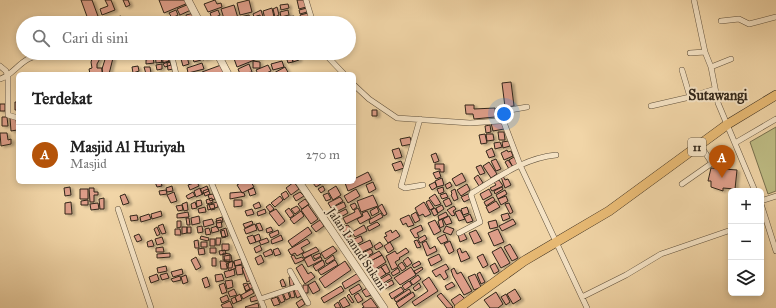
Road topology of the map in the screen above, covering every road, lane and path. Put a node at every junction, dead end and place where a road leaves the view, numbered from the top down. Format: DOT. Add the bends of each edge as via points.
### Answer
graph roads {
  1 [pos="188,0"];
  2 [pos="306,0"];
  3 [pos="694,0"];
  4 [pos="196,16"];
  5 [pos="311,16"];
  6 [pos="776,17"];
  7 [pos="721,21"];
  8 [pos="705,52"];
  9 [pos="690,53"];
  10 [pos="731,59"];
  11 [pos="28,60"];
  12 [pos="172,60"];
  13 [pos="221,60"];
  14 [pos="331,60"];
  15 [pos="0,66"];
  16 [pos="711,67"];
  17 [pos="682,70"];
  18 [pos="175,72"];
  19 [pos="227,72"];
  20 [pos="342,72"];
  21 [pos="8,77"];
  22 [pos="0,79"];
  23 [pos="356,87"];
  24 [pos="715,89"];
  25 [pos="776,95"];
  26 [pos="690,97"];
  27 [pos="651,106"];
  28 [pos="527,107"];
  29 [pos="16,118"];
  30 [pos="776,119"];
  31 [pos="420,120"];
  32 [pos="503,120"];
  33 [pos="728,124"];
  34 [pos="735,143"];
  35 [pos="700,145"];
  36 [pos="556,155"];
  37 [pos="520,165"];
  38 [pos="213,184"];
  39 [pos="300,184"];
  40 [pos="682,184"];
  41 [pos="423,185"];
  42 [pos="754,188"];
  43 [pos="776,196"];
  44 [pos="764,200"];
  45 [pos="118,209"];
  46 [pos="764,220"];
  47 [pos="728,231"];
  48 [pos="460,233"];
  49 [pos="556,244"];
  50 [pos="776,251"];
  51 [pos="290,271"];
  52 [pos="299,286"];
  53 [pos="582,297"];
  54 [pos="260,299"];
  55 [pos="308,303"];
  56 [pos="152,308"];
  57 [pos="264,308"];
  58 [pos="384,308"];
  59 [pos="459,308"];
  60 [pos="587,308"];
  1 -- 4 [label="street"];
  2 -- 5 [label="street"];
  3 -- 8 [label="street"];
  6 -- 7 [label="street" via="749,24 739,19"];
  8 -- 9 [label="street"];
  8 -- 16 [label="street"];
  10 -- 16 [label="street"];
  11 -- 21 [label="street"];
  12 -- 18 [label="street"];
  13 -- 19 [label="street"];
  14 -- 20 [label="street"];
  15 -- 21 [label="street"];
  16 -- 24 [label="street"];
  17 -- 26 [label="street"];
  21 -- 22 [label="street"];
  21 -- 29 [label="street" via="7,113"];
  23 -- 31 [label="street" via="391,116"];
  24 -- 26 [label="street"];
  24 -- 33 [label="street" via="718,103"];
  25 -- 33 [label="highway, 11"];
  26 -- 27 [label="street"];
  28 -- 32 [label="street" via="510,110"];
  30 -- 34 [label="street"];
  31 -- 32 [label="street" via="470,123"];
  31 -- 41 [label="street" via="401,186 404,188"];
  32 -- 37 [label="street"];
  33 -- 34 [label="street"];
  33 -- 35 [label="highway, 11"];
  34 -- 42 [label="street"];
  35 -- 40 [label="street" via="712,163"];
  35 -- 49 [label="highway, 11" via="609,211"];
  36 -- 37 [label="street" via="544,156"];
  37 -- 48 [label="street" via="472,193 480,222"];
  37 -- 49 [label="street"];
  38 -- 54 [label="street"];
  39 -- 58 [label="street, Jalan Lanud Sukani"];
  43 -- 44 [label="street"];
  45 -- 56 [label="street"];
  46 -- 50 [label="street"];
  47 -- 53 [label="street" via="661,254"];
  49 -- 53 [label="street"];
  49 -- 59 [label="highway, 11" via="524,262"];
  51 -- 52 [label="street"];
  52 -- 54 [label="street"];
  52 -- 55 [label="street"];
  53 -- 60 [label="street"];
  54 -- 57 [label="street"];
}
